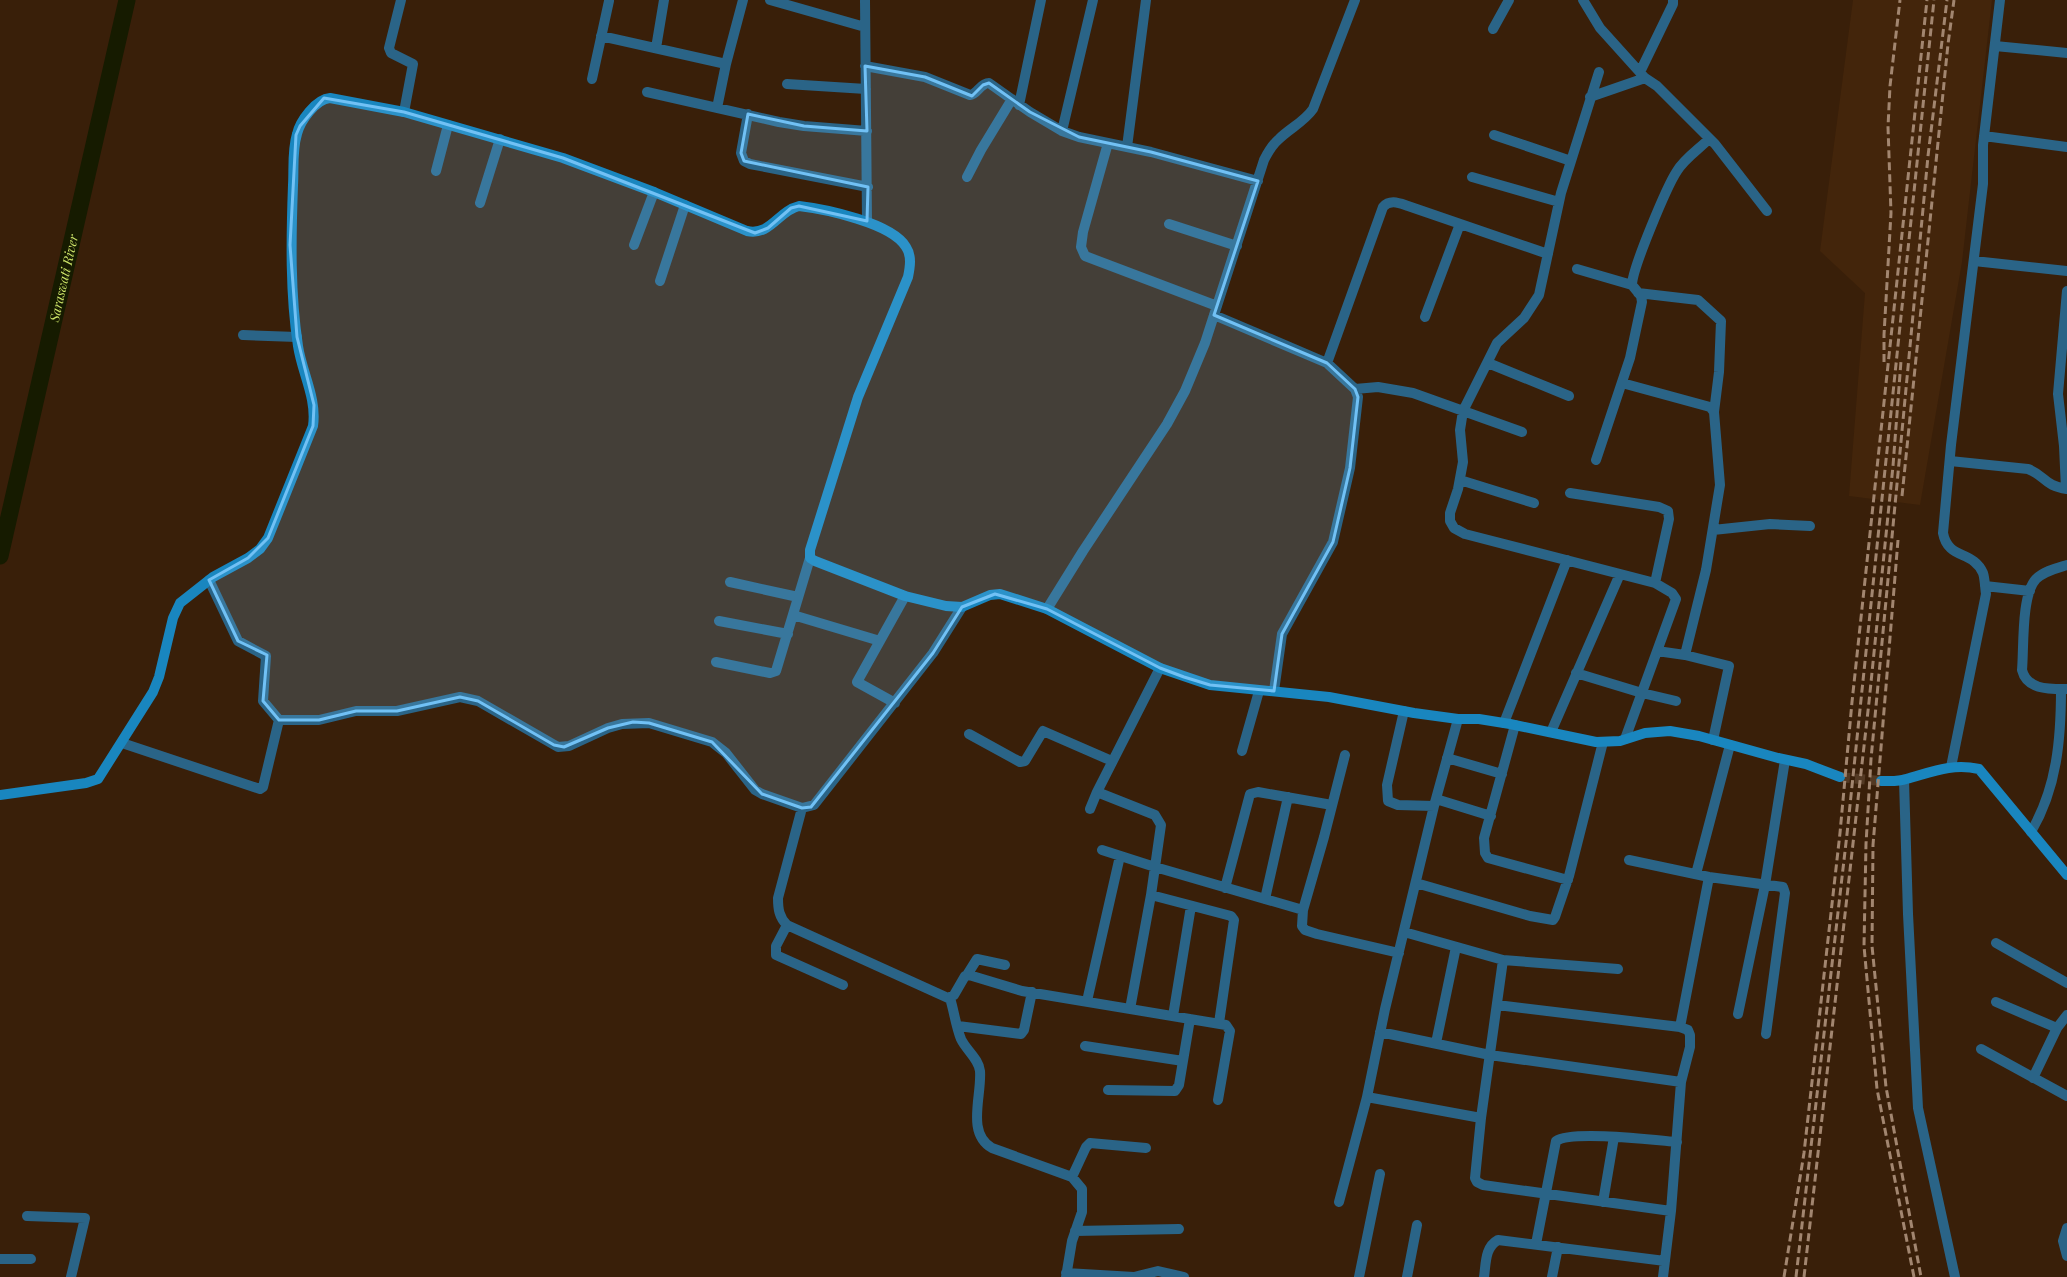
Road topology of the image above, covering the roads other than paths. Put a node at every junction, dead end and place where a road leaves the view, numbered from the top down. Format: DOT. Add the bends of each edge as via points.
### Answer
graph roads {
  1 [pos="401,0"];
  2 [pos="664,0"];
  3 [pos="743,0"];
  4 [pos="770,0"];
  5 [pos="865,0"];
  6 [pos="1041,0"];
  7 [pos="1093,0"];
  8 [pos="1146,0"];
  9 [pos="1354,0"];
  10 [pos="1509,0"];
  11 [pos="1583,0"];
  12 [pos="1673,0"];
  13 [pos="2000,0"];
  14 [pos="609,1"];
  15 [pos="864,27"];
  16 [pos="1493,29"];
  17 [pos="601,36"];
  18 [pos="1995,46"];
  19 [pos="656,48"];
  20 [pos="2067,53"];
  21 [pos="726,64"];
  22 [pos="865,66"];
  23 [pos="1599,72"];
  24 [pos="1643,75"];
  25 [pos="592,79"];
  26 [pos="787,84"];
  27 [pos="866,89"];
  28 [pos="647,92"];
  29 [pos="1590,98"];
  30 [pos="1015,102"];
  31 [pos="717,108"];
  32 [pos="404,112"];
  33 [pos="748,114"];
  34 [pos="448,125"];
  35 [pos="867,131"];
  36 [pos="1062,131"];
  37 [pos="1494,135"];
  38 [pos="1984,136"];
  39 [pos="500,139"];
  40 [pos="1710,139"];
  41 [pos="1108,143"];
  42 [pos="1127,147"];
  43 [pos="2067,147"];
  44 [pos="1571,161"];
  45 [pos="436,172"];
  46 [pos="967,177"];
  47 [pos="1472,177"];
  48 [pos="1258,181"];
  49 [pos="868,187"];
  50 [pos="654,192"];
  51 [pos="1559,202"];
  52 [pos="480,203"];
  53 [pos="686,205"];
  54 [pos="1767,211"];
  55 [pos="867,221"];
  56 [pos="1169,224"];
  57 [pos="1460,224"];
  58 [pos="634,245"];
  59 [pos="1237,246"];
  60 [pos="1548,254"];
  61 [pos="1974,261"];
  62 [pos="1577,269"];
  63 [pos="2067,271"];
  64 [pos="660,282"];
  65 [pos="1635,289"];
  66 [pos="2067,291"];
  67 [pos="1216,311"];
  68 [pos="1425,317"];
  69 [pos="243,335"];
  70 [pos="297,337"];
  71 [pos="1488,362"];
  72 [pos="1327,363"];
  73 [pos="1622,383"];
  74 [pos="1355,389"];
  75 [pos="1569,396"];
  76 [pos="1463,411"];
  77 [pos="1714,412"];
  78 [pos="1522,432"];
  79 [pos="1596,460"];
  80 [pos="1950,461"];
  81 [pos="1460,480"];
  82 [pos="2066,489"];
  83 [pos="1570,493"];
  84 [pos="1534,503"];
  85 [pos="1810,526"];
  86 [pos="1713,530"];
  87 [pos="810,558"];
  88 [pos="1567,560"];
  89 [pos="2067,565"];
  90 [pos="1620,574"];
  91 [pos="209,580"];
  92 [pos="730,582"];
  93 [pos="1656,583"];
  94 [pos="1985,586"];
  95 [pos="2030,591"];
  96 [pos="906,596"];
  97 [pos="798,597"];
  98 [pos="962,607"];
  99 [pos="1047,609"];
  100 [pos="794,615"];
  101 [pos="719,621"];
  102 [pos="788,634"];
  103 [pos="880,641"];
  104 [pos="1657,651"];
  105 [pos="1685,655"];
  106 [pos="716,662"];
  107 [pos="1160,668"];
  108 [pos="1576,673"];
  109 [pos="2064,689"];
  110 [pos="1259,691"];
  111 [pos="1274,691"];
  112 [pos="1642,693"];
  113 [pos="1676,701"];
  114 [pos="895,703"];
  115 [pos="1404,711"];
  116 [pos="1458,719"];
  117 [pos="279,720"];
  118 [pos="1504,723"];
  119 [pos="1515,725"];
  120 [pos="1551,732"];
  121 [pos="2064,732"];
  122 [pos="969,734"];
  123 [pos="1625,739"];
  124 [pos="1713,740"];
  125 [pos="1603,742"];
  126 [pos="122,743"];
  127 [pos="1730,745"];
  128 [pos="1242,751"];
  129 [pos="1345,754"];
  130 [pos="1447,758"];
  131 [pos="1785,760"];
  132 [pos="1112,761"];
  133 [pos="1951,766"];
  134 [pos="1502,774"];
  135 [pos="1840,777"];
  136 [pos="1904,780"];
  137 [pos="1881,781"];
  138 [pos="1097,792"];
  139 [pos="0,795"];
  140 [pos="1288,797"];
  141 [pos="1435,803"];
  142 [pos="1332,805"];
  143 [pos="802,808"];
  144 [pos="1090,809"];
  145 [pos="1491,816"];
  146 [pos="2031,832"];
  147 [pos="1102,850"];
  148 [pos="1120,856"];
  149 [pos="1629,860"];
  150 [pos="1155,867"];
  151 [pos="1696,874"];
  152 [pos="2067,875"];
  153 [pos="1709,877"];
  154 [pos="1568,880"];
  155 [pos="1416,883"];
  156 [pos="1765,884"];
  157 [pos="1225,888"];
  158 [pos="1151,895"];
  159 [pos="1265,899"];
  160 [pos="1192,906"];
  161 [pos="1303,910"];
  162 [pos="786,925"];
  163 [pos="1404,932"];
  164 [pos="1996,943"];
  165 [pos="1456,947"];
  166 [pos="1400,953"];
  167 [pos="1503,960"];
  168 [pos="1006,965"];
  169 [pos="1618,969"];
  170 [pos="967,975"];
  171 [pos="2067,984"];
  172 [pos="843,985"];
  173 [pos="1032,992"];
  174 [pos="950,998"];
  175 [pos="1087,1001"];
  176 [pos="1996,1002"];
  177 [pos="1497,1005"];
  178 [pos="1130,1009"];
  179 [pos="1738,1014"];
  180 [pos="2067,1015"];
  181 [pos="1173,1016"];
  182 [pos="1190,1019"];
  183 [pos="1219,1023"];
  184 [pos="958,1026"];
  185 [pos="1680,1027"];
  186 [pos="2057,1028"];
  187 [pos="1380,1032"];
  188 [pos="1766,1034"];
  189 [pos="1436,1043"];
  190 [pos="1085,1046"];
  191 [pos="1981,1050"];
  192 [pos="1490,1055"];
  193 [pos="1183,1062"];
  194 [pos="2033,1078"];
  195 [pos="1681,1082"];
  196 [pos="1108,1090"];
  197 [pos="2067,1096"];
  198 [pos="1366,1097"];
  199 [pos="1218,1100"];
  200 [pos="1481,1118"];
  201 [pos="1614,1137"];
  202 [pos="1677,1142"];
  203 [pos="1146,1148"];
  204 [pos="1380,1174"];
  205 [pos="1072,1177"];
  206 [pos="1546,1194"];
  207 [pos="1339,1202"];
  208 [pos="1603,1202"];
  209 [pos="1671,1211"];
  210 [pos="27,1216"];
  211 [pos="1417,1226"];
  212 [pos="2067,1228"];
  213 [pos="1179,1230"];
  214 [pos="1075,1231"];
  215 [pos="1536,1244"];
  216 [pos="1558,1247"];
  217 [pos="2067,1256"];
  218 [pos="0,1259"];
  219 [pos="32,1259"];
  220 [pos="1665,1261"];
  221 [pos="1066,1275"];
  222 [pos="71,1277"];
  223 [pos="1184,1277"];
  224 [pos="1359,1277"];
  225 [pos="1406,1277"];
  226 [pos="1484,1277"];
  227 [pos="1552,1277"];
  228 [pos="1663,1277"];
  229 [pos="1955,1277"];
  1 -- 32 [label="street" via="389,48 391,53 413,64"];
  2 -- 19 [label="street"];
  3 -- 21 [label="street"];
  4 -- 15 [label="street"];
  5 -- 15 [label="street"];
  6 -- 30 [label="street"];
  7 -- 36 [label="street"];
  8 -- 42 [label="street"];
  9 -- 48 [label="street" via="1313,110 1307,118 1271,147"];
  10 -- 16 [label="street"];
  11 -- 24 [label="street" via="1600,28"];
  12 -- 24 [label="street"];
  13 -- 18 [label="street"];
  14 -- 17 [label="street"];
  15 -- 22 [label="street"];
  17 -- 19 [label="street"];
  17 -- 25 [label="street"];
  18 -- 20 [label="street"];
  18 -- 38 [label="street"];
  19 -- 21 [label="street"];
  21 -- 31 [label="street"];
  22 -- 27 [label="street"];
  22 -- 30 [label="street" via="925,78 970,95 975,94 983,84 989,83"];
  23 -- 29 [label="street"];
  24 -- 29 [label="street"];
  24 -- 40 [label="street"];
  26 -- 27 [label="street"];
  27 -- 35 [label="street"];
  28 -- 31 [label="street"];
  29 -- 44 [label="street"];
  30 -- 36 [label="street"];
  30 -- 46 [label="street" via="980,150"];
  31 -- 33 [label="street"];
  32 -- 34 [label="street"];
  32 -- 70 [label="street" via="324,98 316,104 300,126 295,147 290,245"];
  33 -- 35 [label="street" via="804,126"];
  33 -- 49 [label="street" via="740,153 744,161"];
  34 -- 39 [label="street"];
  34 -- 45 [label="street"];
  35 -- 49 [label="street"];
  36 -- 41 [label="street"];
  37 -- 44 [label="street"];
  38 -- 43 [label="street"];
  38 -- 61 [label="street" via="1983,184"];
  39 -- 50 [label="street" via="563,158"];
  39 -- 52 [label="street"];
  40 -- 54 [label="street"];
  40 -- 65 [label="street" via="1677,170 1634,274"];
  41 -- 42 [label="street"];
  41 -- 67 [label="street" via="1083,232 1081,247 1085,256"];
  42 -- 48 [label="street"];
  44 -- 51 [label="street"];
  47 -- 51 [label="street"];
  48 -- 59 [label="street"];
  49 -- 55 [label="street"];
  50 -- 53 [label="street"];
  50 -- 58 [label="street"];
  51 -- 60 [label="street"];
  53 -- 55 [label="street" via="755,233 768,228 784,213 798,206"];
  53 -- 64 [label="street"];
  55 -- 87 [label="street" via="900,239 907,247 910,267 856,403 812,542"];
  56 -- 59 [label="street"];
  57 -- 60 [label="street"];
  57 -- 68 [label="street"];
  57 -- 72 [label="street" via="1392,201 1382,206"];
  59 -- 67 [label="street"];
  60 -- 71 [label="street" via="1539,295 1524,318 1497,343"];
  61 -- 63 [label="street"];
  61 -- 80 [label="street"];
  62 -- 65 [label="street"];
  65 -- 73 [label="street" via="1642,302"];
  65 -- 77 [label="street" via="1698,300 1721,321"];
  66 -- 82 [label="street" via="2058,394"];
  67 -- 72 [label="street"];
  67 -- 99 [label="street" via="1185,391 1167,424"];
  69 -- 70 [label="street"];
  70 -- 91 [label="street" via="314,405 313,426 268,538 260,549 248,558"];
  71 -- 75 [label="street"];
  71 -- 76 [label="street"];
  72 -- 74 [label="street"];
  73 -- 77 [label="street" via="1710,407"];
  73 -- 79 [label="street"];
  74 -- 76 [label="street" via="1378,387 1413,393"];
  74 -- 111 [label="street" via="1358,397 1350,468 1333,542 1282,634"];
  76 -- 78 [label="street"];
  76 -- 81 [label="street" via="1460,430 1463,462"];
  77 -- 86 [label="street" via="1720,486"];
  80 -- 82 [label="street" via="2028,470 2036,473 2047,483"];
  80 -- 94 [label="street" via="1943,533 1945,543 1978,564"];
  81 -- 84 [label="street"];
  81 -- 88 [label="street" via="1450,513 1450,521 1454,528 1465,534"];
  83 -- 93 [label="street" via="1659,507 1668,511 1669,519"];
  85 -- 86 [label="street" via="1770,524"];
  86 -- 105 [label="street"];
  87 -- 96 [label="street"];
  87 -- 97 [label="street"];
  88 -- 90 [label="street"];
  88 -- 118 [label="street"];
  89 -- 95 [label="street" via="2053,568 2037,578"];
  90 -- 93 [label="street"];
  90 -- 108 [label="street"];
  91 -- 117 [label="street" via="238,641 266,656 263,701"];
  91 -- 126 [label="street" via="185,598 176,610 153,692"];
  92 -- 97 [label="street"];
  93 -- 104 [label="street" via="1672,593 1676,599"];
  94 -- 95 [label="street"];
  94 -- 133 [label="street" via="1986,594"];
  95 -- 109 [label="street" via="2022,670 2025,679 2030,684"];
  96 -- 98 [label="street" via="946,606"];
  96 -- 103 [label="street"];
  97 -- 100 [label="street"];
  98 -- 99 [label="street" via="995,594"];
  98 -- 114 [label="street" via="933,654"];
  99 -- 107 [label="street"];
  100 -- 102 [label="street"];
  100 -- 103 [label="street"];
  101 -- 102 [label="street"];
  102 -- 106 [label="street" via="778,668 774,673"];
  103 -- 114 [label="street" via="857,682"];
  104 -- 105 [label="street"];
  104 -- 112 [label="street"];
  105 -- 124 [label="street" via="1729,666"];
  107 -- 110 [label="street" via="1210,685"];
  107 -- 132 [label="street"];
  108 -- 112 [label="street"];
  108 -- 120 [label="street"];
  109 -- 121 [label="street"];
  110 -- 111 [label="street"];
  110 -- 128 [label="street"];
  111 -- 115 [label="street" via="1329,696"];
  112 -- 113 [label="street"];
  112 -- 123 [label="street"];
  114 -- 143 [label="street" via="814,805"];
  115 -- 116 [label="street"];
  115 -- 141 [label="street" via="1387,785 1388,801 1398,805"];
  116 -- 118 [label="street"];
  116 -- 130 [label="street"];
  117 -- 126 [label="street" via="263,787 260,789"];
  117 -- 143 [label="street" via="319,720 356,711 397,711 460,697 478,701 554,745 564,747 608,728 633,722 649,723 712,742 726,753 755,790 770,798"];
  118 -- 119 [label="street"];
  119 -- 120 [label="street"];
  119 -- 134 [label="street"];
  120 -- 125 [label="street"];
  121 -- 146 [label="street" via="2043,812"];
  122 -- 132 [label="street" via="1020,762 1025,761 1043,731"];
  123 -- 124 [label="street" via="1645,733 1670,731"];
  123 -- 125 [label="street"];
  124 -- 127 [label="street"];
  125 -- 154 [label="street"];
  126 -- 139 [label="street" via="98,779 86,783"];
  127 -- 131 [label="street"];
  127 -- 151 [label="street"];
  129 -- 142 [label="street"];
  130 -- 134 [label="street"];
  130 -- 141 [label="street"];
  131 -- 135 [label="street" via="1806,764"];
  131 -- 156 [label="street"];
  132 -- 138 [label="street"];
  133 -- 136 [label="street"];
  133 -- 146 [label="street" via="1979,769"];
  134 -- 145 [label="street"];
  136 -- 137 [label="street"];
  136 -- 229 [label="street" via="1918,1108"];
  138 -- 144 [label="street"];
  138 -- 150 [label="street" via="1154,815 1158,819 1161,832"];
  140 -- 142 [label="street"];
  140 -- 157 [label="street" via="1258,792 1250,794"];
  140 -- 159 [label="street"];
  141 -- 145 [label="street"];
  141 -- 155 [label="street"];
  142 -- 161 [label="street"];
  143 -- 162 [label="street" via="778,898 778,909"];
  145 -- 154 [label="street" via="1484,838 1488,858"];
  146 -- 152 [label="street"];
  147 -- 148 [label="street"];
  148 -- 150 [label="street"];
  148 -- 175 [label="street"];
  149 -- 151 [label="street"];
  150 -- 157 [label="street"];
  150 -- 158 [label="street"];
  151 -- 153 [label="street"];
  153 -- 156 [label="street"];
  153 -- 185 [label="street"];
  154 -- 155 [label="street" via="1555,917 1549,920"];
  155 -- 163 [label="street"];
  156 -- 179 [label="street"];
  156 -- 188 [label="street" via="1783,887 1784,893"];
  157 -- 159 [label="street"];
  158 -- 160 [label="street"];
  158 -- 178 [label="street"];
  159 -- 161 [label="street"];
  160 -- 181 [label="street"];
  160 -- 183 [label="street" via="1231,916 1234,920"];
  161 -- 166 [label="street" via="1302,926 1305,930"];
  162 -- 172 [label="street" via="776,946 776,954"];
  162 -- 174 [label="street"];
  163 -- 165 [label="street"];
  163 -- 166 [label="street"];
  164 -- 171 [label="street"];
  165 -- 167 [label="street"];
  165 -- 189 [label="street"];
  166 -- 187 [label="street"];
  167 -- 169 [label="street"];
  167 -- 177 [label="street"];
  168 -- 170 [label="street" via="977,959"];
  170 -- 173 [label="street"];
  170 -- 174 [label="street"];
  173 -- 175 [label="street"];
  173 -- 184 [label="street" via="1022,1034"];
  174 -- 184 [label="street"];
  175 -- 178 [label="street"];
  176 -- 186 [label="street"];
  177 -- 185 [label="street"];
  177 -- 192 [label="street"];
  178 -- 181 [label="street"];
  180 -- 186 [label="street"];
  181 -- 182 [label="street"];
  182 -- 183 [label="street"];
  182 -- 193 [label="street"];
  183 -- 199 [label="street" via="1226,1025 1230,1031"];
  184 -- 205 [label="street" via="961,1040 979,1066 978,1124 985,1144"];
  185 -- 195 [label="street" via="1688,1030 1690,1035 1690,1047"];
  186 -- 194 [label="street"];
  187 -- 189 [label="street"];
  187 -- 198 [label="street"];
  189 -- 192 [label="street"];
  190 -- 193 [label="street"];
  191 -- 194 [label="street"];
  192 -- 195 [label="street"];
  192 -- 200 [label="street"];
  193 -- 196 [label="street" via="1179,1085 1175,1091"];
  194 -- 197 [label="street"];
  195 -- 202 [label="street"];
  198 -- 200 [label="street"];
  198 -- 207 [label="street"];
  200 -- 206 [label="street" via="1475,1171 1477,1182"];
  201 -- 202 [label="street"];
  201 -- 206 [label="street" via="1566,1137 1556,1141"];
  201 -- 208 [label="street"];
  202 -- 209 [label="street"];
  203 -- 205 [label="street" via="1090,1143"];
  204 -- 224 [label="street"];
  205 -- 214 [label="street" via="1082,1189 1083,1199"];
  206 -- 208 [label="street"];
  206 -- 215 [label="street"];
  208 -- 209 [label="street"];
  209 -- 220 [label="street"];
  210 -- 222 [label="street" via="85,1218"];
  211 -- 225 [label="street"];
  212 -- 217 [label="street" via="2062,1241"];
  213 -- 214 [label="street"];
  214 -- 221 [label="street"];
  215 -- 216 [label="street"];
  215 -- 226 [label="street" via="1498,1240 1491,1244"];
  216 -- 220 [label="street"];
  216 -- 227 [label="street"];
  218 -- 219 [label="street"];
  220 -- 228 [label="street"];
  221 -- 223 [label="street" via="1134,1277 1158,1271"];
}
